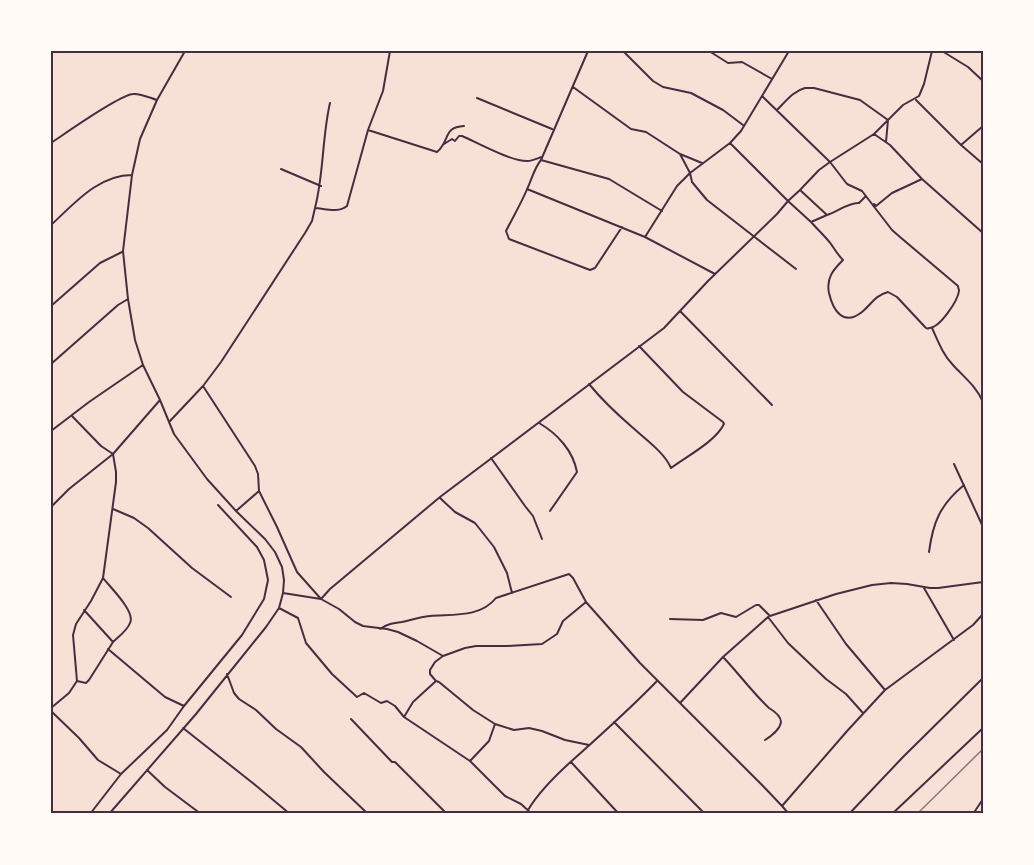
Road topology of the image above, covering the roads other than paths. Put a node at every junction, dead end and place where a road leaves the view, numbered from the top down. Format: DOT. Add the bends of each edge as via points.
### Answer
graph roads {
  1 [pos="185,51"];
  2 [pos="390,51"];
  3 [pos="588,51"];
  4 [pos="623,51"];
  5 [pos="709,51"];
  6 [pos="789,51"];
  7 [pos="932,51"];
  8 [pos="942,51"];
  9 [pos="772,79"];
  10 [pos="983,81"];
  11 [pos="573,87"];
  12 [pos="762,96"];
  13 [pos="477,98"];
  14 [pos="915,99"];
  15 [pos="157,100"];
  16 [pos="330,103"];
  17 [pos="777,110"];
  18 [pos="888,120"];
  19 [pos="464,126"];
  20 [pos="744,126"];
  21 [pos="983,126"];
  22 [pos="553,129"];
  23 [pos="369,130"];
  24 [pos="874,134"];
  25 [pos="886,142"];
  26 [pos="51,143"];
  27 [pos="730,143"];
  28 [pos="444,144"];
  29 [pos="961,145"];
  30 [pos="680,154"];
  31 [pos="541,158"];
  32 [pos="830,162"];
  33 [pos="702,163"];
  34 [pos="983,164"];
  35 [pos="281,169"];
  36 [pos="690,173"];
  37 [pos="132,176"];
  38 [pos="922,179"];
  39 [pos="321,186"];
  40 [pos="527,189"];
  41 [pos="800,190"];
  42 [pos="866,195"];
  43 [pos="788,201"];
  44 [pos="315,208"];
  45 [pos="662,211"];
  46 [pos="827,215"];
  47 [pos="811,222"];
  48 [pos="51,225"];
  49 [pos="622,227"];
  50 [pos="983,233"];
  51 [pos="754,236"];
  52 [pos="645,237"];
  53 [pos="123,251"];
  54 [pos="796,269"];
  55 [pos="715,274"];
  56 [pos="128,299"];
  57 [pos="51,306"];
  58 [pos="680,311"];
  59 [pos="932,328"];
  60 [pos="639,346"];
  61 [pos="51,364"];
  62 [pos="142,366"];
  63 [pos="589,384"];
  64 [pos="203,386"];
  65 [pos="160,400"];
  66 [pos="983,402"];
  67 [pos="772,405"];
  68 [pos="72,416"];
  69 [pos="169,422"];
  70 [pos="538,422"];
  71 [pos="51,431"];
  72 [pos="113,454"];
  73 [pos="491,458"];
  74 [pos="954,464"];
  75 [pos="964,485"];
  76 [pos="259,491"];
  77 [pos="440,498"];
  78 [pos="218,505"];
  79 [pos="51,507"];
  80 [pos="113,510"];
  81 [pos="236,511"];
  82 [pos="550,511"];
  83 [pos="983,528"];
  84 [pos="542,539"];
  85 [pos="929,552"];
  86 [pos="103,578"];
  87 [pos="983,582"];
  88 [pos="923,587"];
  89 [pos="283,593"];
  90 [pos="512,593"];
  91 [pos="231,597"];
  92 [pos="321,599"];
  93 [pos="816,600"];
  94 [pos="586,602"];
  95 [pos="279,608"];
  96 [pos="84,610"];
  97 [pos="983,614"];
  98 [pos="769,616"];
  99 [pos="670,619"];
  100 [pos="380,629"];
  101 [pos="954,640"];
  102 [pos="113,642"];
  103 [pos="108,649"];
  104 [pos="443,656"];
  105 [pos="723,657"];
  106 [pos="227,674"];
  107 [pos="983,678"];
  108 [pos="77,681"];
  109 [pos="436,681"];
  110 [pos="657,681"];
  111 [pos="885,690"];
  112 [pos="681,704"];
  113 [pos="184,706"];
  114 [pos="51,710"];
  115 [pos="863,713"];
  116 [pos="404,717"];
  117 [pos="351,719"];
  118 [pos="614,722"];
  119 [pos="495,724"];
  120 [pos="183,728"];
  121 [pos="983,728"];
  122 [pos="765,740"];
  123 [pos="589,745"];
  124 [pos="470,761"];
  125 [pos="571,762"];
  126 [pos="147,770"];
  127 [pos="121,774"];
  128 [pos="983,799"];
  129 [pos="782,806"];
  130 [pos="528,810"];
  131 [pos="90,814"];
  132 [pos="109,814"];
  133 [pos="201,814"];
  134 [pos="290,814"];
  135 [pos="368,814"];
  136 [pos="447,814"];
  137 [pos="531,814"];
  138 [pos="619,814"];
  139 [pos="705,814"];
  140 [pos="789,814"];
  141 [pos="849,814"];
  142 [pos="892,814"];
  143 [pos="973,814"];
  1 -- 15 [label="street"];
  2 -- 23 [label="street" via="383,92"];
  3 -- 11 [label="street"];
  4 -- 20 [label="street" via="653,81 691,93"];
  5 -- 9 [label="street" via="728,63 742,62"];
  6 -- 9 [label="street"];
  7 -- 14 [label="street" via="922,91"];
  8 -- 10 [label="street"];
  9 -- 12 [label="street"];
  11 -- 22 [label="street"];
  11 -- 30 [label="street" via="631,129 646,132"];
  12 -- 17 [label="street"];
  12 -- 20 [label="street"];
  13 -- 22 [label="street"];
  14 -- 18 [label="street" via="907,101"];
  14 -- 29 [label="street"];
  15 -- 26 [label="street" via="131,94"];
  15 -- 37 [label="street" via="140,139"];
  16 -- 39 [label="street"];
  17 -- 18 [label="street" via="798,89 814,88 860,100"];
  17 -- 32 [label="street"];
  18 -- 24 [label="street"];
  18 -- 25 [label="street"];
  19 -- 28 [label="street" via="449,131"];
  20 -- 27 [label="street"];
  21 -- 29 [label="street"];
  22 -- 31 [label="street"];
  23 -- 28 [label="street" via="437,152"];
  23 -- 44 [label="street" via="347,206 337,210"];
  24 -- 25 [label="street"];
  24 -- 32 [label="street"];
  25 -- 38 [label="street"];
  27 -- 33 [label="street"];
  27 -- 43 [label="street"];
  28 -- 31 [label="street" via="462,136 519,160"];
  29 -- 34 [label="street"];
  30 -- 33 [label="street"];
  30 -- 36 [label="street"];
  31 -- 40 [label="street"];
  31 -- 45 [label="street" via="609,179"];
  32 -- 41 [label="street"];
  32 -- 42 [label="street" via="847,184"];
  33 -- 36 [label="street"];
  35 -- 39 [label="street"];
  36 -- 45 [label="street"];
  36 -- 51 [label="street" via="692,182 707,200"];
  37 -- 48 [label="street" via="124,175 89,190"];
  37 -- 53 [label="street"];
  38 -- 42 [label="street" via="892,193 876,206"];
  38 -- 50 [label="street"];
  39 -- 44 [label="street"];
  40 -- 49 [label="street"];
  40 -- 49 [label="street" via="506,231 509,239 590,270"];
  41 -- 43 [label="street"];
  41 -- 46 [label="street"];
  42 -- 46 [label="street" via="859,203 853,202"];
  42 -- 59 [label="street" via="892,230 959,288 949,311"];
  43 -- 47 [label="street"];
  43 -- 51 [label="street"];
  44 -- 64 [label="street" via="305,233"];
  45 -- 52 [label="street"];
  46 -- 47 [label="street"];
  47 -- 59 [label="street" via="843,260 831,272 828,283 834,309 840,315 853,317 888,292 925,327"];
  49 -- 52 [label="street"];
  51 -- 54 [label="street"];
  51 -- 55 [label="street"];
  52 -- 55 [label="street"];
  53 -- 56 [label="street"];
  53 -- 57 [label="street" via="100,262"];
  55 -- 58 [label="street"];
  56 -- 61 [label="street"];
  56 -- 62 [label="street"];
  58 -- 60 [label="street"];
  58 -- 67 [label="street"];
  59 -- 66 [label="street" via="951,364"];
  60 -- 63 [label="street"];
  60 -- 63 [label="street" via="682,392 723,422 706,444 671,468"];
  62 -- 65 [label="street"];
  62 -- 68 [label="street"];
  63 -- 70 [label="street"];
  64 -- 69 [label="street"];
  64 -- 76 [label="street" via="255,466"];
  65 -- 69 [label="street"];
  65 -- 72 [label="street"];
  68 -- 71 [label="street"];
  68 -- 72 [label="street"];
  69 -- 81 [label="street" via="190,458"];
  70 -- 73 [label="street"];
  70 -- 82 [label="street" via="562,441 577,472"];
  72 -- 79 [label="street"];
  72 -- 80 [label="street"];
  73 -- 77 [label="street"];
  73 -- 84 [label="street" via="533,516"];
  74 -- 75 [label="street"];
  75 -- 83 [label="street"];
  75 -- 85 [label="street" via="940,511"];
  76 -- 81 [label="street"];
  76 -- 92 [label="street" via="297,572"];
  77 -- 90 [label="street" via="475,523 494,548"];
  77 -- 92 [label="street"];
  78 -- 113 [label="street" via="261,553 268,580 264,599 248,627"];
  80 -- 86 [label="street"];
  80 -- 91 [label="street" via="148,528"];
  81 -- 89 [label="street" via="275,552 282,567"];
  86 -- 96 [label="street"];
  86 -- 102 [label="street" via="132,617"];
  87 -- 88 [label="street"];
  88 -- 93 [label="street" via="872,585"];
  88 -- 101 [label="street"];
  89 -- 92 [label="street"];
  89 -- 95 [label="street"];
  90 -- 94 [label="street" via="569,574"];
  90 -- 100 [label="street" via="468,614 425,617 386,624"];
  92 -- 100 [label="street" via="363,626"];
  93 -- 98 [label="street"];
  93 -- 111 [label="street"];
  94 -- 104 [label="street" via="563,621 557,634 542,644 476,646"];
  94 -- 110 [label="street"];
  95 -- 106 [label="street"];
  95 -- 116 [label="street" via="298,618 306,643 357,697 364,693 381,703 387,701"];
  96 -- 102 [label="street"];
  96 -- 108 [label="street" via="73,635"];
  97 -- 101 [label="street"];
  98 -- 99 [label="street" via="756,605 736,617 721,614 703,620"];
  98 -- 105 [label="street"];
  98 -- 115 [label="street" via="788,642"];
  100 -- 104 [label="street" via="408,636"];
  101 -- 111 [label="street"];
  102 -- 103 [label="street"];
  103 -- 108 [label="street" via="89,680"];
  103 -- 113 [label="street" via="151,687"];
  104 -- 109 [label="street" via="430,670"];
  105 -- 112 [label="street"];
  105 -- 122 [label="street" via="780,718 780,725"];
  106 -- 120 [label="street"];
  106 -- 135 [label="street" via="239,699 302,747"];
  107 -- 141 [label="street"];
  108 -- 114 [label="street"];
  109 -- 116 [label="street" via="413,702"];
  109 -- 119 [label="street"];
  110 -- 112 [label="street"];
  110 -- 118 [label="street"];
  111 -- 115 [label="street"];
  112 -- 129 [label="street"];
  113 -- 127 [label="street" via="167,730"];
  114 -- 127 [label="street" via="98,760"];
  115 -- 129 [label="street"];
  116 -- 124 [label="street"];
  117 -- 136 [label="street"];
  118 -- 123 [label="street"];
  118 -- 139 [label="street"];
  119 -- 123 [label="street" via="514,730 542,730"];
  119 -- 124 [label="street" via="489,741"];
  120 -- 126 [label="street"];
  120 -- 134 [label="street"];
  121 -- 142 [label="street"];
  123 -- 125 [label="street"];
  124 -- 130 [label="street" via="505,795"];
  125 -- 130 [label="street"];
  125 -- 138 [label="street"];
  126 -- 132 [label="street"];
  126 -- 133 [label="street"];
  127 -- 131 [label="street"];
  128 -- 143 [label="street"];
  129 -- 140 [label="street"];
  130 -- 137 [label="street"];
}
